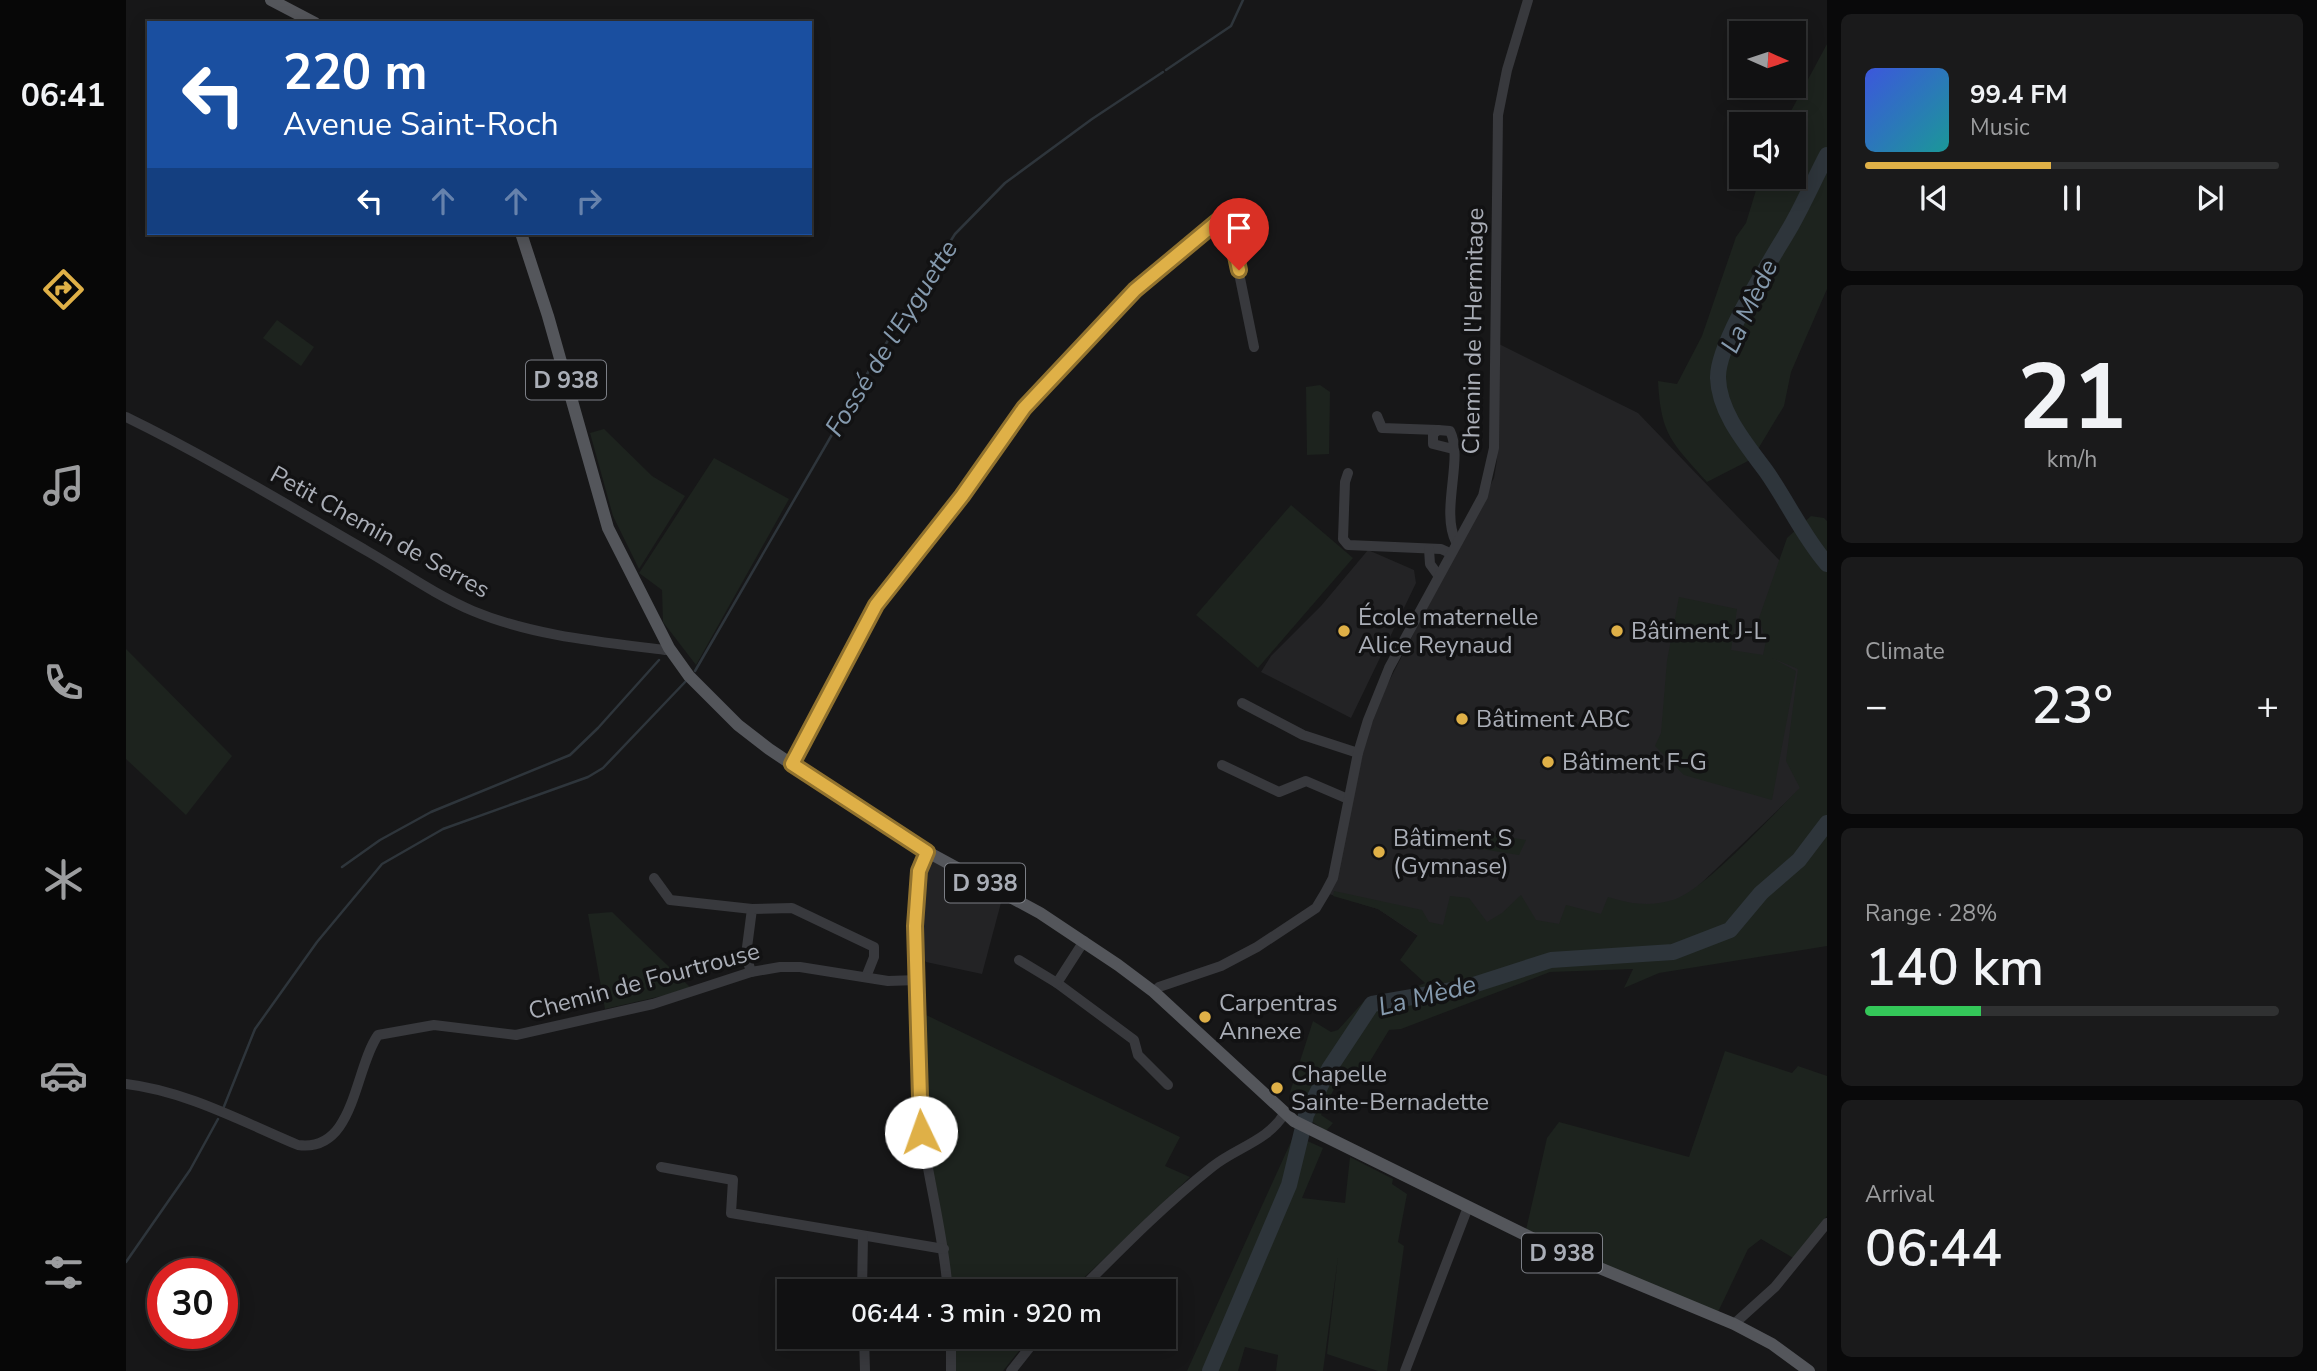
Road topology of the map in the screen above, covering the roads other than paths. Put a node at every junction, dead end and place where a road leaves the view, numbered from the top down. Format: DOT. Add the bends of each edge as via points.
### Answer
graph roads {
  1 [pos="271,0"];
  2 [pos="1528,0"];
  3 [pos="311,21"];
  4 [pos="522,235"];
  5 [pos="1254,346"];
  6 [pos="1377,416"];
  7 [pos="126,417"];
  8 [pos="1348,473"];
  9 [pos="1456,542"];
  10 [pos="1429,549"];
  11 [pos="1450,553"];
  12 [pos="1438,575"];
  13 [pos="669,648"];
  14 [pos="1242,703"];
  15 [pos="1358,753"];
  16 [pos="792,764"];
  17 [pos="1222,765"];
  18 [pos="1348,799"];
  19 [pos="927,852"];
  20 [pos="654,878"];
  21 [pos="752,909"];
  22 [pos="1084,941"];
  23 [pos="1019,960"];
  24 [pos="751,972"];
  25 [pos="866,977"];
  26 [pos="918,980"];
  27 [pos="1057,983"];
  28 [pos="1154,992"];
  29 [pos="126,1084"];
  30 [pos="1168,1084"];
  31 [pos="1289,1117"];
  32 [pos="661,1167"];
  33 [pos="1468,1207"];
  34 [pos="1827,1223"];
  35 [pos="863,1237"];
  36 [pos="944,1249"];
  37 [pos="862,1279"];
  38 [pos="947,1279"];
  39 [pos="1092,1279"];
  40 [pos="1734,1324"];
  41 [pos="864,1349"];
  42 [pos="951,1349"];
  43 [pos="1028,1349"];
  44 [pos="865,1371"];
  45 [pos="951,1371"];
  46 [pos="1011,1371"];
  47 [pos="1405,1371"];
  48 [pos="1809,1371"];
  1 -- 3 [label="main road"];
  2 -- 9 [label="street, Chemin de l'Hermitage" via="1498,115 1492,466 1483,496"];
  4 -- 13 [label="main road, D 938" via="608,528"];
  5 -- 16 [label="street" via="1225,215 1135,290 1024,408 876,605"];
  6 -- 9 [label="street" via="1382,428 1450,431 1451,523"];
  7 -- 13 [label="street, Petit Chemin de Serres" via="474,611 597,642"];
  8 -- 10 [label="street" via="1345,543"];
  9 -- 11 [label="street, Chemin de l'Hermitage"];
  10 -- 11 [label="street"];
  10 -- 12 [label="street" via="1430,564"];
  11 -- 12 [label="street, Chemin de l'Hermitage"];
  12 -- 15 [label="street, Chemin de l'Hermitage" via="1389,668"];
  13 -- 16 [label="main road, D 938" via="689,676 729,716"];
  14 -- 15 [label="street" via="1303,735"];
  15 -- 18 [label="street, Chemin de l'Hermitage"];
  16 -- 19 [label="main road, D 938"];
  17 -- 18 [label="street" via="1279,792 1306,781"];
  18 -- 28 [label="street, Chemin de l'Hermitage" via="1333,878 1316,908 1239,957"];
  19 -- 22 [label="main road, D 938"];
  19 -- 26 [label="street" via="918,876"];
  20 -- 21 [label="street" via="670,900"];
  21 -- 24 [label="street" via="746,955"];
  21 -- 25 [label="street" via="792,908 874,947"];
  22 -- 27 [label="street"];
  22 -- 28 [label="main road, D 938"];
  23 -- 27 [label="street"];
  24 -- 25 [label="street, Chemin de Fourtrouse" via="792,966"];
  24 -- 29 [label="street, Chemin de Fourtrouse" via="653,1004 516,1035 434,1025 378,1035 368,1050 344,1122 330,1138 309,1147 189,1099"];
  25 -- 26 [label="street, Chemin de Fourtrouse"];
  26 -- 36 [label="street" via="921,1132"];
  27 -- 30 [label="street" via="1134,1040 1138,1055"];
  28 -- 31 [label="main road, D 938"];
  31 -- 33 [label="main road, D 938"];
  31 -- 39 [label="street" via="1229,1153 1196,1180"];
  32 -- 35 [label="street" via="733,1180 731,1213"];
  33 -- 40 [label="main road, D 938" via="1580,1261"];
  33 -- 47 [label="street"];
  34 -- 40 [label="street" via="1775,1287"];
  35 -- 36 [label="street"];
  35 -- 37 [label="street"];
  36 -- 38 [label="street"];
  40 -- 48 [label="main road, D 938"];
  41 -- 44 [label="street"];
  42 -- 45 [label="street"];
  43 -- 46 [label="street"];
}
